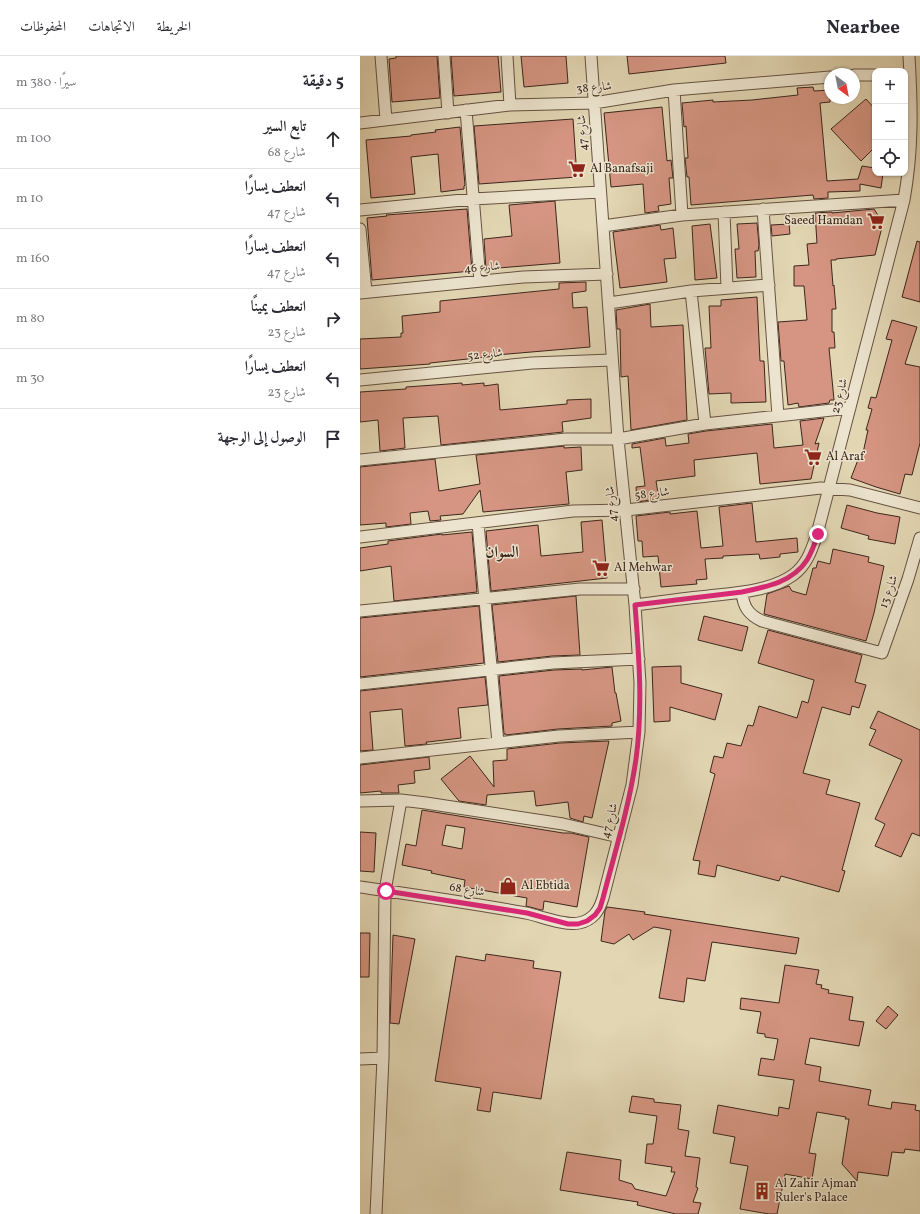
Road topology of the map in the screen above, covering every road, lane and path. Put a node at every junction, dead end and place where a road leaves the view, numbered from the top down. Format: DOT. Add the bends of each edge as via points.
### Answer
graph roads {
  1 [pos="381,56"];
  2 [pos="444,56"];
  3 [pos="507,56"];
  4 [pos="590,56"];
  5 [pos="909,56"];
  6 [pos="860,75"];
  7 [pos="872,75"];
  8 [pos="824,77"];
  9 [pos="912,80"];
  10 [pos="674,90"];
  11 [pos="594,103"];
  12 [pos="510,105"];
  13 [pos="466,110"];
  14 [pos="448,113"];
  15 [pos="386,120"];
  16 [pos="360,123"];
  17 [pos="600,192"];
  18 [pos="473,199"];
  19 [pos="904,200"];
  20 [pos="763,209"];
  21 [pos="360,210"];
  22 [pos="724,212"];
  23 [pos="682,215"];
  24 [pos="603,226"];
  25 [pos="360,229"];
  26 [pos="607,274"];
  27 [pos="480,281"];
  28 [pos="769,285"];
  29 [pos="727,288"];
  30 [pos="690,291"];
  31 [pos="363,292"];
  32 [pos="609,303"];
  33 [pos="612,360"];
  34 [pos="360,380"];
  35 [pos="850,408"];
  36 [pos="778,416"];
  37 [pos="705,424"];
  38 [pos="618,439"];
  39 [pos="360,460"];
  40 [pos="830,488"];
  41 [pos="920,508"];
  42 [pos="626,510"];
  43 [pos="478,523"];
  44 [pos="360,536"];
  45 [pos="920,538"];
  46 [pos="634,589"];
  47 [pos="742,592"];
  48 [pos="485,598"];
  49 [pos="635,605"];
  50 [pos="360,611"];
  51 [pos="638,659"];
  52 [pos="492,670"];
  53 [pos="360,684"];
  54 [pos="639,732"];
  55 [pos="498,743"];
  56 [pos="360,758"];
  57 [pos="401,800"];
  58 [pos="360,801"];
  59 [pos="619,836"];
  60 [pos="360,887"];
  61 [pos="386,891"];
  62 [pos="568,924"];
  63 [pos="383,1058"];
  64 [pos="360,1059"];
  65 [pos="376,1214"];
  1 -- 15 [label="street"];
  2 -- 14 [label="street"];
  3 -- 12 [label="street"];
  4 -- 11 [label="street, شارع 47"];
  5 -- 9 [label="street, شارع 23"];
  6 -- 7 [label="street"];
  8 -- 10 [label="street, شارع 38"];
  9 -- 19 [label="street, شارع 23" via="912,130"];
  10 -- 11 [label="street, شارع 38"];
  10 -- 23 [label="street"];
  11 -- 12 [label="street, شارع 38"];
  11 -- 17 [label="street, شارع 47"];
  12 -- 13 [label="street, شارع 38"];
  13 -- 14 [label="street, شارع 38"];
  13 -- 18 [label="street"];
  14 -- 15 [label="street, شارع 38"];
  15 -- 16 [label="street, شارع 38"];
  17 -- 18 [label="street"];
  17 -- 24 [label="street, شارع 47"];
  18 -- 21 [label="street"];
  18 -- 27 [label="street"];
  19 -- 20 [label="street"];
  19 -- 35 [label="street, شارع 23"];
  20 -- 22 [label="street"];
  20 -- 28 [label="street"];
  22 -- 23 [label="street"];
  22 -- 29 [label="street"];
  23 -- 24 [label="street"];
  24 -- 26 [label="street, شارع 47"];
  25 -- 31 [label="street"];
  26 -- 27 [label="street, شارع 46"];
  26 -- 32 [label="street, شارع 47"];
  27 -- 31 [label="street, شارع 46"];
  28 -- 29 [label="street"];
  28 -- 36 [label="street"];
  29 -- 30 [label="street"];
  30 -- 32 [label="street"];
  30 -- 37 [label="street"];
  32 -- 33 [label="street, شارع 47"];
  33 -- 34 [label="street, شارع 52" via="532,363"];
  33 -- 38 [label="street, شارع 47"];
  35 -- 36 [label="street"];
  35 -- 40 [label="street, شارع 23"];
  36 -- 37 [label="street"];
  37 -- 38 [label="street"];
  38 -- 39 [label="street" via="566,439"];
  38 -- 42 [label="street, شارع 47"];
  40 -- 41 [label="street, شارع 58" via="850,490"];
  40 -- 42 [label="street, شارع 58"];
  40 -- 47 [label="street, شارع 23" via="812,550 802,568 785,580"];
  42 -- 43 [label="street, شارع 58" via="573,511"];
  42 -- 46 [label="street, شارع 47"];
  43 -- 44 [label="street, شارع 58"];
  43 -- 48 [label="street"];
  45 -- 47 [label="street, شارع 13" via="882,654 755,618 745,607"];
  46 -- 48 [label="street" via="580,589"];
  46 -- 49 [label="street, شارع 47"];
  47 -- 49 [label="street, شارع 23"];
  48 -- 50 [label="street"];
  48 -- 52 [label="street"];
  49 -- 51 [label="street, شارع 47"];
  51 -- 52 [label="street" via="553,662"];
  51 -- 54 [label="street, شارع 47"];
  52 -- 53 [label="street"];
  52 -- 55 [label="street"];
  54 -- 55 [label="street" via="559,736"];
  54 -- 59 [label="street, شارع 47" via="632,785"];
  55 -- 56 [label="street"];
  57 -- 58 [label="street"];
  57 -- 59 [label="street" via="564,824"];
  57 -- 61 [label="street"];
  59 -- 62 [label="street, شارع 47" via="600,908 587,921"];
  60 -- 61 [label="street, شارع 68"];
  61 -- 62 [label="street, شارع 68" via="527,913"];
  61 -- 63 [label="street"];
  63 -- 64 [label="street"];
  63 -- 65 [label="street"];
}
